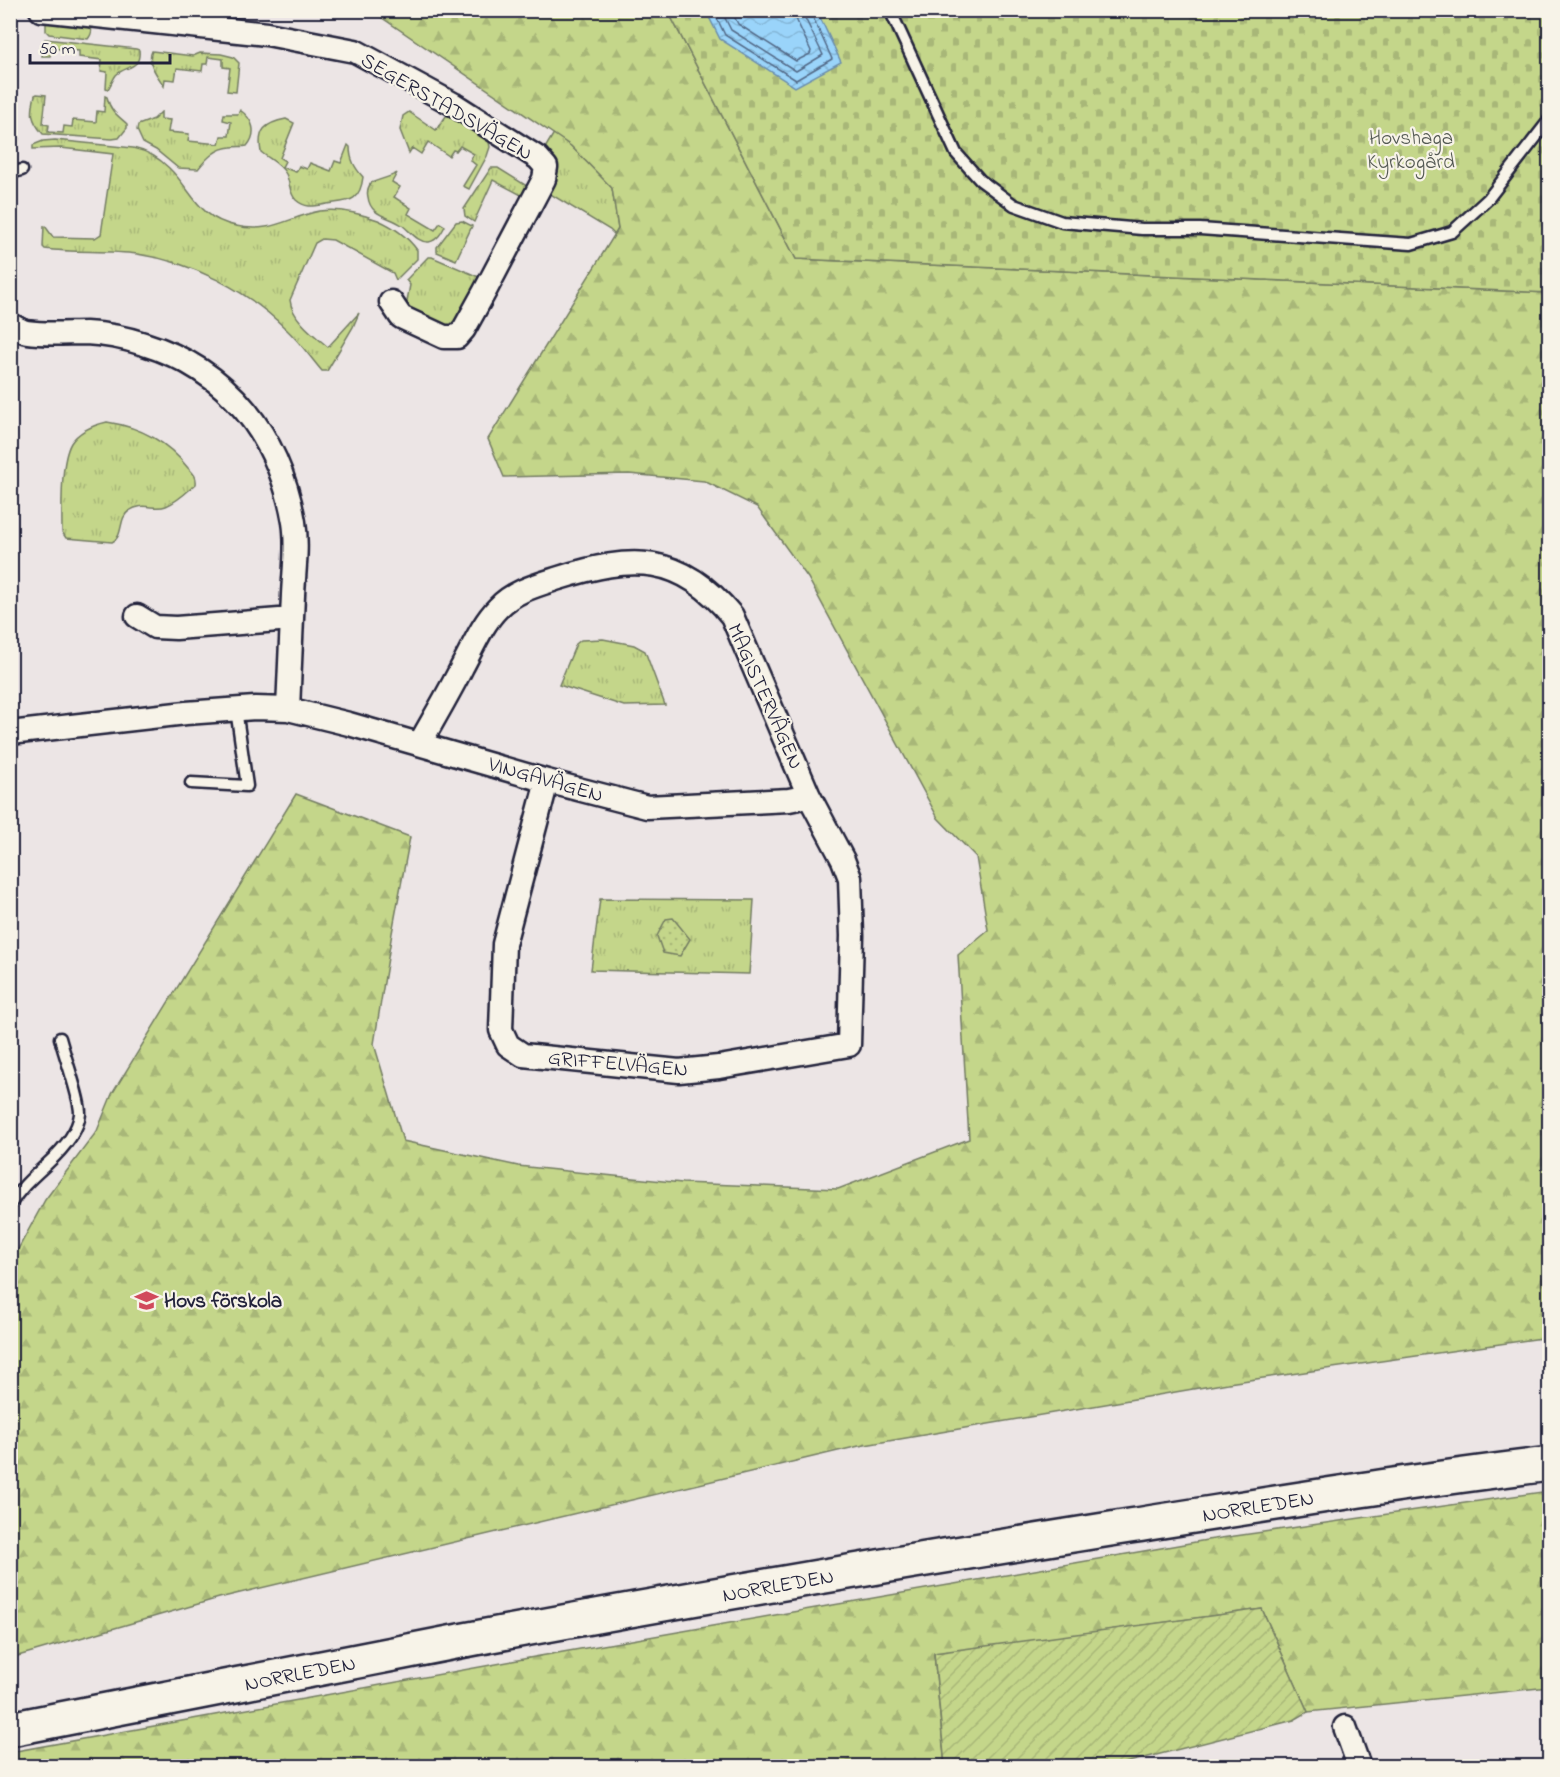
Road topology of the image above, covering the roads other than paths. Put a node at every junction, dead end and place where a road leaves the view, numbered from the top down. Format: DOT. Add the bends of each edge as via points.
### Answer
graph roads {
  1 [pos="41,10"];
  2 [pos="890,10"];
  3 [pos="1550,119"];
  4 [pos="391,302"];
  5 [pos="10,324"];
  6 [pos="137,616"];
  7 [pos="292,619"];
  8 [pos="236,709"];
  9 [pos="288,709"];
  10 [pos="10,733"];
  11 [pos="420,743"];
  12 [pos="547,781"];
  13 [pos="191,783"];
  14 [pos="809,796"];
  15 [pos="60,1038"];
  16 [pos="10,1205"];
  17 [pos="1550,1446"];
  18 [pos="1550,1464"];
  19 [pos="10,1710"];
  20 [pos="1346,1727"];
  21 [pos="10,1729"];
  22 [pos="1359,1767"];
  1 -- 4 [label="street, SEGERSTADSVÄGEN" via="267,34 355,51 453,104 538,158 546,167 544,179 457,337 444,337 401,317"];
  2 -- 3 [label="lane" via="956,153 980,180 1014,205 1062,222 1411,244 1452,232 1488,199"];
  5 -- 7 [label="street" via="25,332 105,335 167,351 212,377 240,404 260,430 287,494 294,524"];
  6 -- 7 [label="street" via="155,627 176,628"];
  7 -- 9 [label="street"];
  8 -- 9 [label="street, VINGAVÄGEN"];
  8 -- 10 [label="street, VINGAVÄGEN"];
  8 -- 13 [label="lane" via="247,786"];
  9 -- 11 [label="street, VINGAVÄGEN"];
  11 -- 12 [label="street, VINGAVÄGEN"];
  11 -- 14 [label="street, MAGISTERVÄGEN" via="491,616 509,598 526,588 592,568 653,563 684,574 706,589 732,616"];
  12 -- 14 [label="street, VINGAVÄGEN" via="647,807"];
  12 -- 14 [label="street, GRIFFELVÄGEN" via="504,944 501,1030 508,1045 523,1054 679,1071 849,1045 850,878"];
  15 -- 16 [label="lane" via="80,1113 76,1127 65,1145 18,1191"];
  17 -- 19 [label="highway, NORRLEDEN" via="971,1534 461,1622"];
  18 -- 21 [label="highway, NORRLEDEN" via="1235,1510 722,1594"];
  20 -- 22 [label="street"];
}
